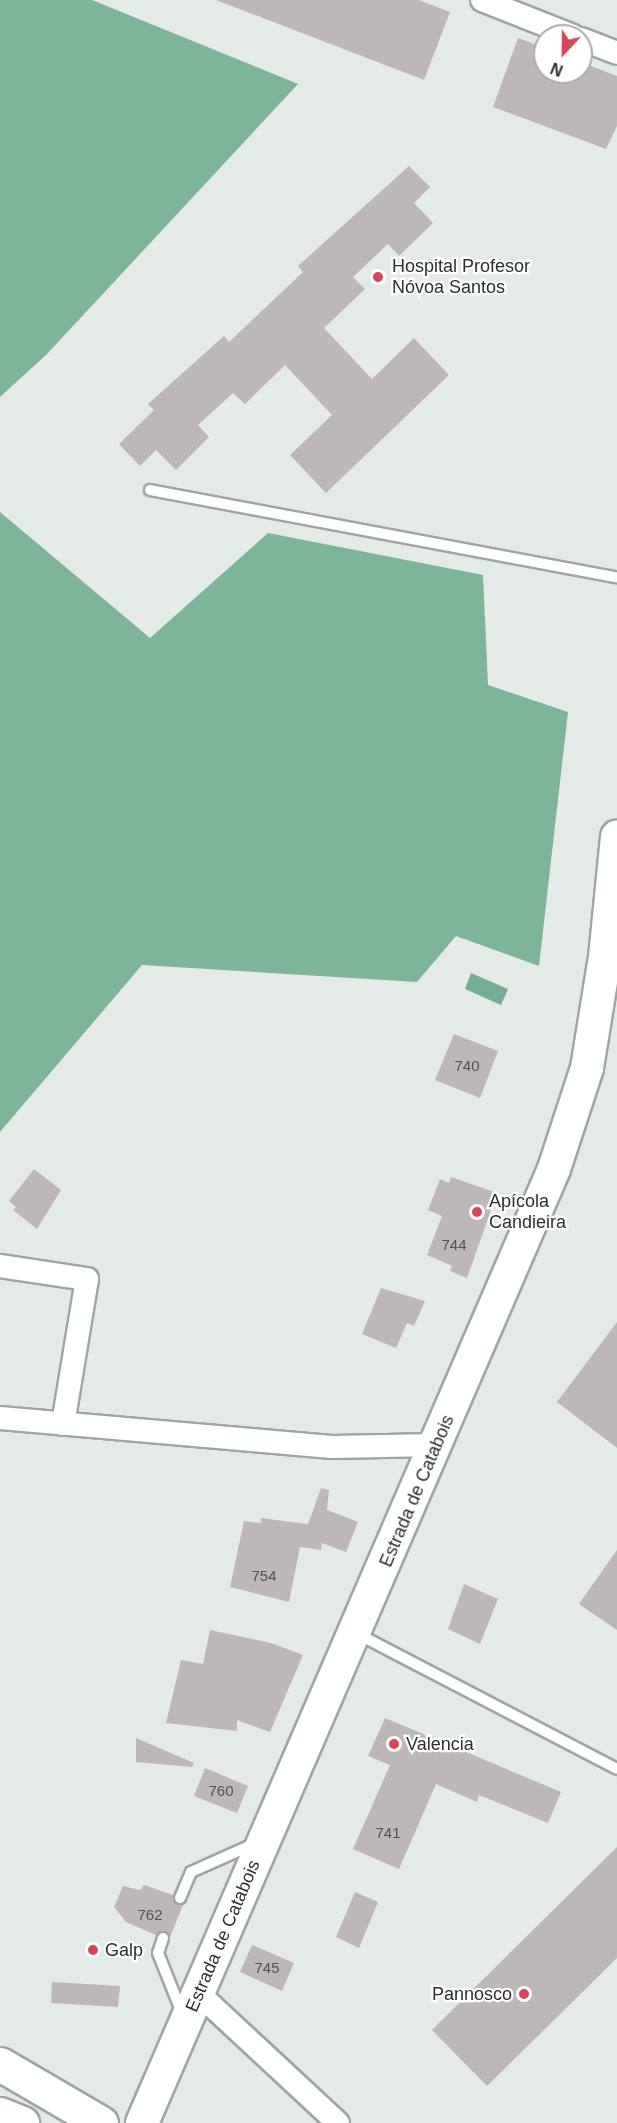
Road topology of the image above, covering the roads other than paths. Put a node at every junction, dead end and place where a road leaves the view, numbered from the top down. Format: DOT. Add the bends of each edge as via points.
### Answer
graph roads {
  1 [pos="482,0"];
  2 [pos="543,24"];
  3 [pos="593,44"];
  4 [pos="617,53"];
  5 [pos="150,490"];
  6 [pos="617,577"];
  7 [pos="617,837"];
  8 [pos="0,1266"];
  9 [pos="0,1418"];
  10 [pos="63,1424"];
  11 [pos="437,1445"];
  12 [pos="355,1633"];
  13 [pos="617,1769"];
  14 [pos="264,1839"];
  15 [pos="180,1898"];
  16 [pos="163,1938"];
  17 [pos="198,1993"];
  18 [pos="186,2023"];
  19 [pos="0,2064"];
  20 [pos="0,2114"];
  21 [pos="22,2123"];
  22 [pos="101,2123"];
  23 [pos="142,2123"];
  24 [pos="338,2123"];
  1 -- 2 [label="street"];
  3 -- 4 [label="street"];
  5 -- 6 [label="lane"];
  7 -- 11 [label="main road, Estrada de Catabois" via="597,1010 571,1124"];
  8 -- 10 [label="street" via="87,1279"];
  9 -- 10 [label="street"];
  10 -- 11 [label="street" via="332,1447"];
  11 -- 12 [label="main road, Estrada de Catabois"];
  12 -- 13 [label="lane"];
  12 -- 14 [label="main road, Estrada de Catabois"];
  14 -- 15 [label="lane" via="191,1872"];
  14 -- 17 [label="main road, Estrada de Catabois"];
  16 -- 18 [label="lane" via="158,1953"];
  17 -- 18 [label="main road, Estrada de Catabois"];
  17 -- 24 [label="street"];
  18 -- 23 [label="main road, Estrada de Catabois"];
  19 -- 22 [label="highway"];
  20 -- 21 [label="highway"];
}
